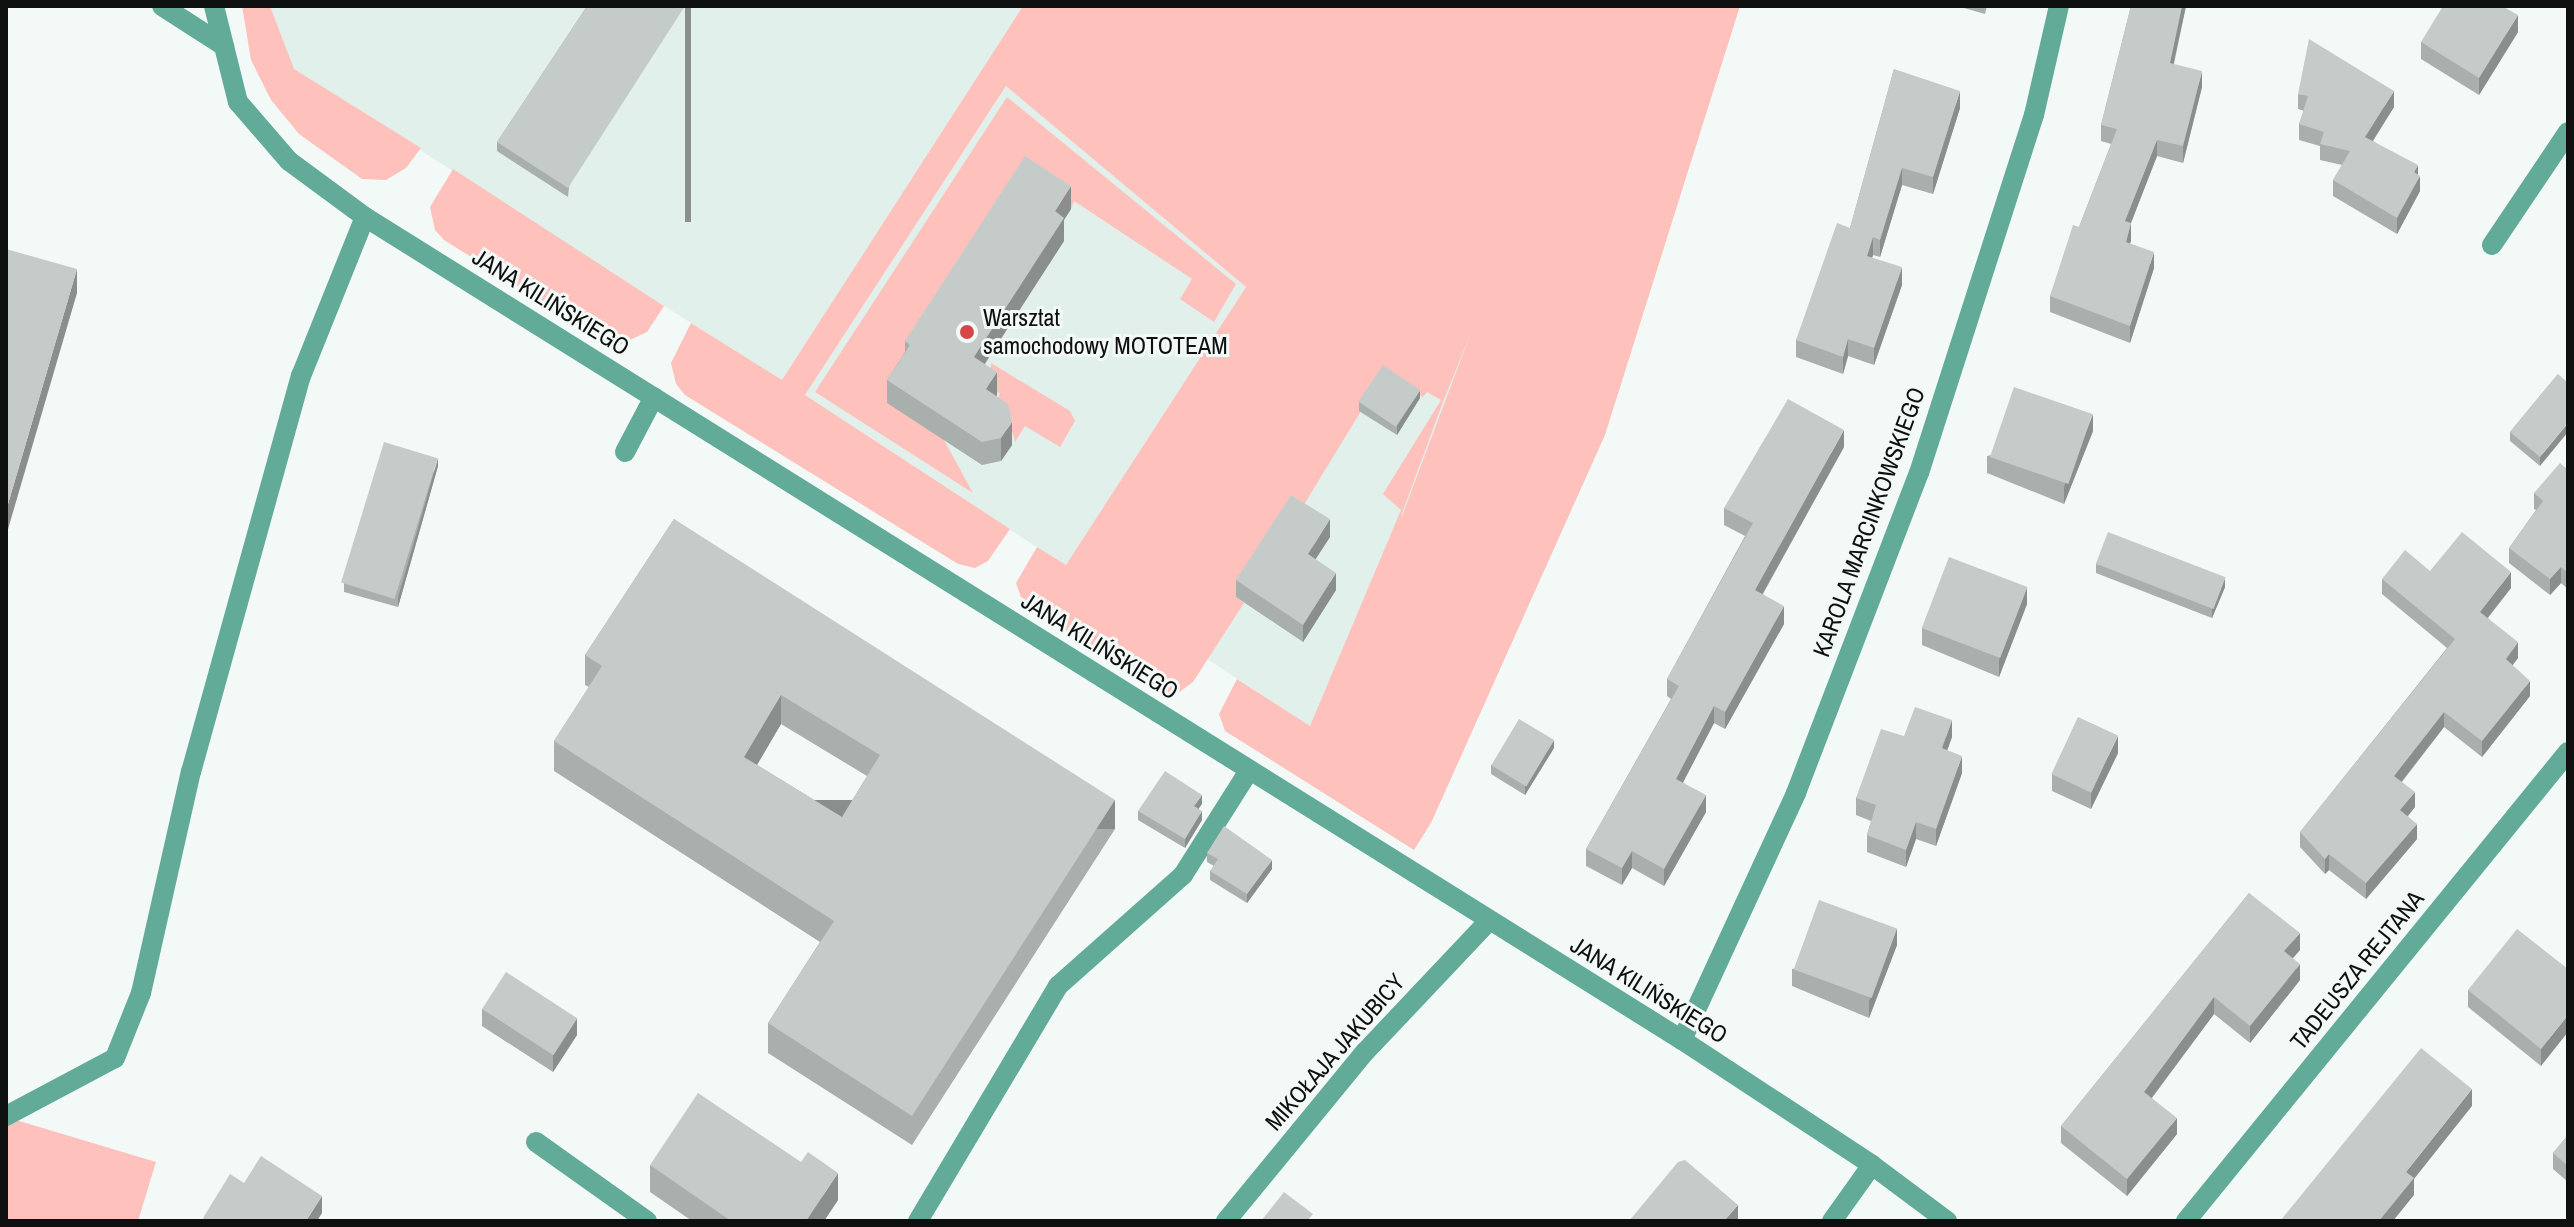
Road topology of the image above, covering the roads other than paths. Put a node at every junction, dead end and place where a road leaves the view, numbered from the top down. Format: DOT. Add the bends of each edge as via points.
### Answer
graph roads {
  1 [pos="162,6"];
  2 [pos="214,6"];
  3 [pos="2059,6"];
  4 [pos="224,46"];
  5 [pos="2568,132"];
  6 [pos="365,217"];
  7 [pos="2492,245"];
  8 [pos="654,397"];
  9 [pos="625,452"];
  10 [pos="2568,752"];
  11 [pos="1248,772"];
  12 [pos="1489,921"];
  13 [pos="1682,1040"];
  14 [pos="6,1116"];
  15 [pos="536,1142"];
  16 [pos="1872,1165"];
  17 [pos="647,1221"];
  18 [pos="918,1221"];
  19 [pos="1226,1221"];
  20 [pos="1832,1221"];
  21 [pos="1947,1221"];
  22 [pos="2186,1221"];
  1 -- 4 [label="street"];
  2 -- 4 [label="street"];
  3 -- 13 [label="street, KAROLA MARCINKOWSKIEGO" via="2034,115 1919,473 1796,793"];
  4 -- 6 [label="street, JANA KILIŃSKIEGO" via="238,102 289,161"];
  5 -- 7 [label="street"];
  6 -- 8 [label="street, JANA KILIŃSKIEGO"];
  6 -- 14 [label="street" via="301,376 191,772 141,993 115,1058"];
  8 -- 9 [label="street"];
  8 -- 11 [label="street, JANA KILIŃSKIEGO"];
  10 -- 22 [label="street, TADEUSZA REJTANA"];
  11 -- 12 [label="street, JANA KILIŃSKIEGO"];
  11 -- 18 [label="street" via="1183,875 1058,986"];
  12 -- 13 [label="street, JANA KILIŃSKIEGO"];
  12 -- 19 [label="street, MIKOŁAJA JAKUBICY" via="1365,1052"];
  13 -- 16 [label="street, JANA KILIŃSKIEGO"];
  15 -- 17 [label="street"];
  16 -- 20 [label="street"];
  16 -- 21 [label="street, JANA KILIŃSKIEGO"];
}
